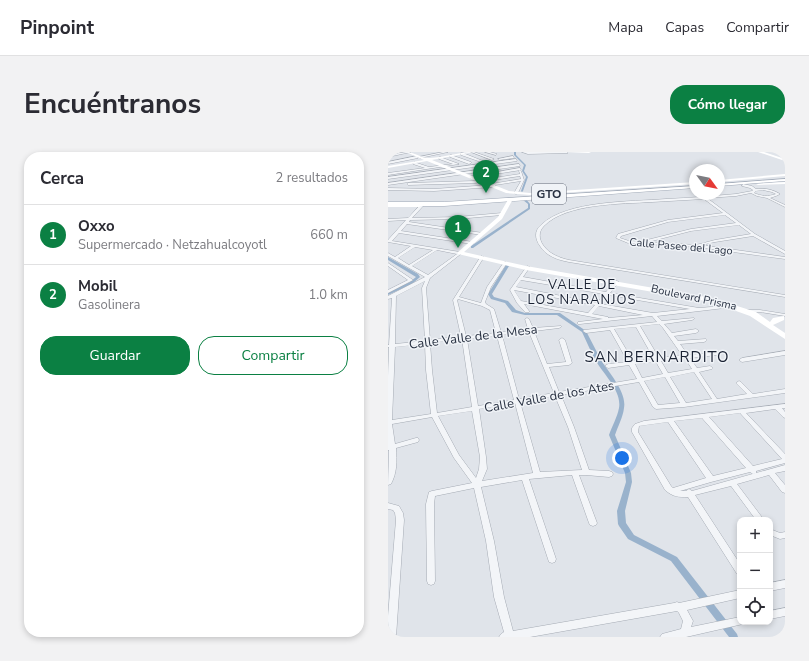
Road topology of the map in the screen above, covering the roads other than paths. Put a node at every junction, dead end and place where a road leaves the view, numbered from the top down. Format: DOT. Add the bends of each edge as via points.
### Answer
graph roads {
  1 [pos="391,152"];
  2 [pos="429,152"];
  3 [pos="447,152"];
  4 [pos="467,152"];
  5 [pos="472,152"];
  6 [pos="486,152"];
  7 [pos="523,152"];
  8 [pos="569,152"];
  9 [pos="589,152"];
  10 [pos="760,152"];
  11 [pos="764,152"];
  12 [pos="388,153"];
  13 [pos="459,153"];
  14 [pos="495,153"];
  15 [pos="388,156"];
  16 [pos="416,156"];
  17 [pos="451,156"];
  18 [pos="440,158"];
  19 [pos="388,159"];
  20 [pos="498,159"];
  21 [pos="785,159"];
  22 [pos="493,160"];
  23 [pos="516,160"];
  24 [pos="482,161"];
  25 [pos="388,163"];
  26 [pos="414,163"];
  27 [pos="470,163"];
  28 [pos="458,164"];
  29 [pos="402,165"];
  30 [pos="519,165"];
  31 [pos="440,166"];
  32 [pos="389,167"];
  33 [pos="429,168"];
  34 [pos="415,170"];
  35 [pos="451,170"];
  36 [pos="520,170"];
  37 [pos="402,172"];
  38 [pos="461,173"];
  39 [pos="388,174"];
  40 [pos="413,175"];
  41 [pos="520,175"];
  42 [pos="470,177"];
  43 [pos="388,178"];
  44 [pos="421,179"];
  45 [pos="785,179"];
  46 [pos="523,180"];
  47 [pos="481,181"];
  48 [pos="725,183"];
  49 [pos="725,183"];
  50 [pos="390,184"];
  51 [pos="437,184"];
  52 [pos="725,184"];
  53 [pos="689,185"];
  54 [pos="760,185"];
  55 [pos="493,186"];
  56 [pos="642,186"];
  57 [pos="689,186"];
  58 [pos="747,186"];
  59 [pos="664,188"];
  60 [pos="388,189"];
  61 [pos="434,190"];
  62 [pos="756,190"];
  63 [pos="767,190"];
  64 [pos="772,191"];
  65 [pos="508,192"];
  66 [pos="555,192"];
  67 [pos="752,192"];
  68 [pos="783,192"];
  69 [pos="736,195"];
  70 [pos="777,195"];
  71 [pos="514,196"];
  72 [pos="725,196"];
  73 [pos="760,196"];
  74 [pos="504,198"];
  75 [pos="689,199"];
  76 [pos="708,200"];
  77 [pos="388,203"];
  78 [pos="400,203"];
  79 [pos="781,203"];
  80 [pos="444,204"];
  81 [pos="422,205"];
  82 [pos="785,206"];
  83 [pos="502,214"];
  84 [pos="725,214"];
  85 [pos="388,220"];
  86 [pos="408,221"];
  87 [pos="739,224"];
  88 [pos="400,232"];
  89 [pos="482,234"];
  90 [pos="754,235"];
  91 [pos="389,241"];
  92 [pos="472,243"];
  93 [pos="643,243"];
  94 [pos="415,246"];
  95 [pos="696,246"];
  96 [pos="436,249"];
  97 [pos="460,253"];
  98 [pos="388,254"];
  99 [pos="785,254"];
  100 [pos="482,257"];
  101 [pos="396,258"];
  102 [pos="785,258"];
  103 [pos="505,263"];
  104 [pos="388,264"];
  105 [pos="410,266"];
  106 [pos="527,267"];
  107 [pos="428,277"];
  108 [pos="520,278"];
  109 [pos="617,283"];
  110 [pos="424,288"];
  111 [pos="513,288"];
  112 [pos="405,289"];
  113 [pos="388,292"];
  114 [pos="608,293"];
  115 [pos="785,296"];
  116 [pos="390,297"];
  117 [pos="456,297"];
  118 [pos="519,302"];
  119 [pos="599,304"];
  120 [pos="484,305"];
  121 [pos="734,306"];
  122 [pos="701,310"];
  123 [pos="527,311"];
  124 [pos="750,312"];
  125 [pos="589,315"];
  126 [pos="653,315"];
  127 [pos="762,315"];
  128 [pos="784,318"];
  129 [pos="527,319"];
  130 [pos="692,319"];
  131 [pos="613,320"];
  132 [pos="580,323"];
  133 [pos="660,323"];
  134 [pos="773,323"];
  135 [pos="638,325"];
  136 [pos="559,327"];
  137 [pos="611,328"];
  138 [pos="531,330"];
  139 [pos="586,331"];
  140 [pos="696,332"];
  141 [pos="498,334"];
  142 [pos="670,335"];
  143 [pos="784,336"];
  144 [pos="464,338"];
  145 [pos="562,340"];
  146 [pos="704,340"];
  147 [pos="428,342"];
  148 [pos="676,343"];
  149 [pos="390,346"];
  150 [pos="717,353"];
  151 [pos="785,353"];
  152 [pos="686,357"];
  153 [pos="659,360"];
  154 [pos="742,360"];
  155 [pos="632,363"];
  156 [pos="546,366"];
  157 [pos="608,366"];
  158 [pos="710,368"];
  159 [pos="695,370"];
  160 [pos="667,375"];
  161 [pos="640,380"];
  162 [pos="739,384"];
  163 [pos="785,391"];
  164 [pos="557,395"];
  165 [pos="751,395"];
  166 [pos="716,401"];
  167 [pos="516,402"];
  168 [pos="684,405"];
  169 [pos="785,406"];
  170 [pos="777,407"];
  171 [pos="476,408"];
  172 [pos="742,412"];
  173 [pos="434,415"];
  174 [pos="704,416"];
  175 [pos="785,416"];
  176 [pos="670,420"];
  177 [pos="389,423"];
  178 [pos="416,440"];
  179 [pos="390,448"];
  180 [pos="785,459"];
  181 [pos="785,468"];
  182 [pos="586,472"];
  183 [pos="770,472"];
  184 [pos="754,473"];
  185 [pos="575,474"];
  186 [pos="609,474"];
  187 [pos="537,475"];
  188 [pos="525,477"];
  189 [pos="711,479"];
  190 [pos="389,482"];
  191 [pos="732,482"];
  192 [pos="477,485"];
  193 [pos="688,490"];
  194 [pos="785,490"];
  195 [pos="388,506"];
  196 [pos="758,517"];
  197 [pos="593,523"];
  198 [pos="773,533"];
  199 [pos="785,535"];
  200 [pos="552,559"];
  201 [pos="737,566"];
  202 [pos="431,581"];
  203 [pos="785,584"];
  204 [pos="773,586"];
  205 [pos="737,594"];
  206 [pos="677,606"];
  207 [pos="785,612"];
  208 [pos="773,614"];
  209 [pos="390,622"];
  210 [pos="737,622"];
  211 [pos="684,633"];
  212 [pos="507,636"];
  213 [pos="391,637"];
  214 [pos="665,637"];
  1 -- 12 [label="street"];
  2 -- 16 [label="street"];
  3 -- 16 [label="street"];
  4 -- 13 [label="street"];
  5 -- 13 [label="street"];
  5 -- 22 [label="street"];
  6 -- 14 [label="street"];
  7 -- 8 [label="street"];
  8 -- 9 [label="street"];
  10 -- 21 [label="street"];
  11 -- 21 [label="street"];
  13 -- 16 [label="street"];
  13 -- 17 [label="street"];
  13 -- 24 [label="street"];
  14 -- 20 [label="street"];
  15 -- 16 [label="street"];
  16 -- 18 [label="street"];
  16 -- 19 [label="street"];
  16 -- 25 [label="street"];
  16 -- 26 [label="street"];
  16 -- 31 [label="street"];
  16 -- 32 [label="street"];
  17 -- 18 [label="street"];
  17 -- 27 [label="street"];
  18 -- 28 [label="street"];
  20 -- 22 [label="street"];
  20 -- 23 [label="street" via="512,155"];
  22 -- 24 [label="street"];
  23 -- 30 [label="street"];
  23 -- 35 [label="street"];
  24 -- 27 [label="street"];
  26 -- 29 [label="street"];
  26 -- 33 [label="street"];
  27 -- 28 [label="street"];
  28 -- 31 [label="street"];
  29 -- 32 [label="street"];
  29 -- 34 [label="street"];
  30 -- 36 [label="street"];
  30 -- 38 [label="street"];
  31 -- 33 [label="street"];
  31 -- 35 [label="street"];
  32 -- 37 [label="street"];
  33 -- 34 [label="street"];
  34 -- 37 [label="street"];
  35 -- 38 [label="street"];
  35 -- 40 [label="street"];
  36 -- 41 [label="street"];
  36 -- 42 [label="street"];
  37 -- 39 [label="street"];
  38 -- 42 [label="street"];
  38 -- 44 [label="street"];
  40 -- 43 [label="street"];
  40 -- 44 [label="street"];
  41 -- 46 [label="street"];
  41 -- 47 [label="street"];
  42 -- 47 [label="street"];
  44 -- 50 [label="street"];
  45 -- 48 [label="street"];
  45 -- 49 [label="main road"];
  45 -- 54 [label="street"];
  46 -- 55 [label="street"];
  46 -- 71 [label="street"];
  47 -- 51 [label="street"];
  47 -- 55 [label="street"];
  50 -- 51 [label="street"];
  51 -- 61 [label="street"];
  52 -- 58 [label="main road"];
  53 -- 56 [label="street"];
  54 -- 58 [label="street"];
  54 -- 63 [label="street"];
  55 -- 61 [label="street"];
  55 -- 65 [label="street"];
  56 -- 59 [label="main road"];
  56 -- 66 [label="street"];
  57 -- 59 [label="main road, GTO"];
  58 -- 62 [label="street"];
  59 -- 71 [label="main road, GTO"];
  60 -- 61 [label="street"];
  62 -- 63 [label="street"];
  62 -- 67 [label="street"];
  63 -- 64 [label="street"];
  64 -- 68 [label="street"];
  64 -- 70 [label="street"];
  65 -- 71 [label="street"];
  65 -- 74 [label="street" via="508,196"];
  66 -- 71 [label="main road"];
  67 -- 69 [label="street"];
  67 -- 73 [label="street"];
  68 -- 70 [label="street"];
  69 -- 72 [label="street"];
  69 -- 73 [label="street"];
  70 -- 73 [label="street"];
  70 -- 79 [label="street"];
  71 -- 74 [label="main road, GTO"];
  71 -- 80 [label="main road, GTO" via="481,202"];
  71 -- 83 [label="street"];
  73 -- 79 [label="street"];
  74 -- 78 [label="main road, GTO"];
  75 -- 115 [label="street" via="611,204 561,213 539,229 538,239 552,254 573,262"];
  76 -- 84 [label="street, Calle Paseo del Lago"];
  77 -- 78 [label="main road, GTO"];
  77 -- 81 [label="street"];
  78 -- 80 [label="main road, GTO"];
  79 -- 82 [label="street"];
  80 -- 81 [label="street"];
  81 -- 86 [label="street"];
  83 -- 86 [label="street"];
  83 -- 89 [label="street"];
  84 -- 87 [label="street, Calle Paseo del Lago"];
  84 -- 93 [label="street, Calle Paseo del Lago" via="668,221 618,236 623,241"];
  85 -- 86 [label="street"];
  86 -- 88 [label="street"];
  86 -- 89 [label="street"];
  87 -- 90 [label="street, Calle Paseo del Lago"];
  87 -- 93 [label="street" via="691,230"];
  88 -- 91 [label="street"];
  88 -- 92 [label="street"];
  89 -- 92 [label="street"];
  90 -- 95 [label="street"];
  90 -- 99 [label="street, Calle Paseo del Lago"];
  91 -- 94 [label="street"];
  92 -- 97 [label="street"];
  93 -- 95 [label="street, Calle Paseo del Lago"];
  94 -- 96 [label="street"];
  94 -- 101 [label="street"];
  95 -- 102 [label="street, Calle Paseo del Lago"];
  96 -- 97 [label="street"];
  96 -- 105 [label="street"];
  97 -- 100 [label="street, Boulevard Prisma"];
  97 -- 107 [label="street"];
  98 -- 101 [label="street"];
  100 -- 103 [label="street, Boulevard Prisma"];
  100 -- 117 [label="street"];
  101 -- 105 [label="street"];
  103 -- 106 [label="street, Boulevard Prisma"];
  103 -- 120 [label="street" via="485,294"];
  104 -- 113 [label="street" via="411,280"];
  105 -- 107 [label="street"];
  106 -- 108 [label="street"];
  106 -- 109 [label="street, Boulevard Prisma"];
  107 -- 110 [label="street"];
  107 -- 112 [label="street"];
  108 -- 111 [label="street"];
  108 -- 114 [label="street"];
  109 -- 114 [label="street"];
  109 -- 121 [label="street, Boulevard Prisma"];
  109 -- 124 [label="street, Boulevard Prisma" via="713,298"];
  110 -- 112 [label="street"];
  110 -- 147 [label="street"];
  111 -- 118 [label="street" via="513,294"];
  111 -- 119 [label="street"];
  112 -- 116 [label="street"];
  114 -- 119 [label="street"];
  114 -- 122 [label="street"];
  116 -- 149 [label="street"];
  117 -- 120 [label="street"];
  117 -- 144 [label="street"];
  118 -- 123 [label="street"];
  118 -- 125 [label="street"];
  119 -- 125 [label="street"];
  119 -- 126 [label="street"];
  120 -- 141 [label="street" via="492,310"];
  121 -- 122 [label="street"];
  121 -- 124 [label="street, Boulevard Prisma"];
  122 -- 126 [label="street"];
  124 -- 127 [label="street"];
  124 -- 128 [label="street, Boulevard Prisma"];
  124 -- 143 [label="street"];
  125 -- 131 [label="street"];
  126 -- 131 [label="street"];
  126 -- 133 [label="street"];
  127 -- 128 [label="street"];
  127 -- 134 [label="street"];
  128 -- 134 [label="street"];
  129 -- 138 [label="street"];
  130 -- 133 [label="street"];
  131 -- 132 [label="street"];
  133 -- 135 [label="street"];
  133 -- 142 [label="street"];
  134 -- 143 [label="street"];
  135 -- 137 [label="street"];
  135 -- 153 [label="street"];
  136 -- 138 [label="street, Calle Valle de la Mesa"];
  137 -- 139 [label="street"];
  137 -- 155 [label="street"];
  138 -- 141 [label="street, Calle Valle de la Mesa"];
  138 -- 156 [label="street"];
  140 -- 142 [label="street"];
  141 -- 144 [label="street, Calle Valle de la Mesa"];
  141 -- 167 [label="street"];
  142 -- 148 [label="street"];
  144 -- 147 [label="street, Calle Valle de la Mesa"];
  144 -- 171 [label="street"];
  145 -- 156 [label="street" via="569,363"];
  146 -- 148 [label="street"];
  147 -- 149 [label="street, Calle Valle de la Mesa"];
  147 -- 173 [label="street"];
  148 -- 152 [label="street"];
  149 -- 177 [label="street"];
  150 -- 152 [label="street"];
  151 -- 154 [label="street"];
  152 -- 153 [label="street"];
  152 -- 159 [label="street"];
  153 -- 155 [label="street"];
  153 -- 160 [label="street"];
  155 -- 157 [label="street"];
  155 -- 161 [label="street"];
  156 -- 164 [label="street"];
  158 -- 159 [label="street, Calle Valle de los Ates"];
  159 -- 160 [label="street, Calle Valle de los Ates"];
  159 -- 166 [label="street"];
  160 -- 161 [label="street, Calle Valle de los Ates"];
  160 -- 168 [label="street"];
  161 -- 164 [label="street, Calle Valle de los Ates"];
  161 -- 168 [label="street" via="656,407"];
  162 -- 165 [label="street"];
  163 -- 165 [label="street"];
  164 -- 167 [label="street, Calle Valle de los Ates"];
  164 -- 182 [label="street"];
  165 -- 166 [label="street"];
  166 -- 168 [label="street"];
  167 -- 171 [label="street, Calle Valle de los Ates"];
  167 -- 187 [label="street"];
  169 -- 170 [label="street"];
  170 -- 172 [label="street"];
  170 -- 175 [label="street"];
  171 -- 173 [label="street, Calle Valle de los Ates"];
  171 -- 192 [label="street" via="484,469"];
  172 -- 174 [label="street"];
  172 -- 180 [label="street"];
  173 -- 177 [label="street, Calle Valle de los Ates"];
  173 -- 192 [label="street" via="456,456"];
  174 -- 176 [label="street"];
  174 -- 184 [label="street"];
  176 -- 189 [label="street"];
  176 -- 193 [label="street" via="640,424 635,428 635,432 673,493"];
  177 -- 179 [label="street"];
  178 -- 179 [label="street"];
  179 -- 190 [label="street" via="392,473"];
  180 -- 184 [label="street"];
  181 -- 183 [label="street"];
  182 -- 185 [label="street"];
  182 -- 186 [label="street"];
  183 -- 184 [label="street"];
  183 -- 194 [label="street"];
  184 -- 189 [label="street"];
  184 -- 191 [label="street"];
  185 -- 187 [label="street"];
  185 -- 197 [label="street"];
  187 -- 188 [label="street"];
  188 -- 192 [label="street"];
  188 -- 200 [label="street"];
  189 -- 193 [label="street"];
  191 -- 193 [label="street"];
  191 -- 196 [label="street"];
  192 -- 202 [label="street" via="432,494"];
  192 -- 212 [label="street"];
  193 -- 201 [label="street"];
  195 -- 209 [label="street" via="396,508 400,520"];
  198 -- 199 [label="street"];
  203 -- 204 [label="street"];
  205 -- 206 [label="street"];
  206 -- 211 [label="street" via="688,621"];
  206 -- 212 [label="street"];
  207 -- 208 [label="street"];
  209 -- 213 [label="street"];
  210 -- 211 [label="street"];
  211 -- 214 [label="street"];
}
